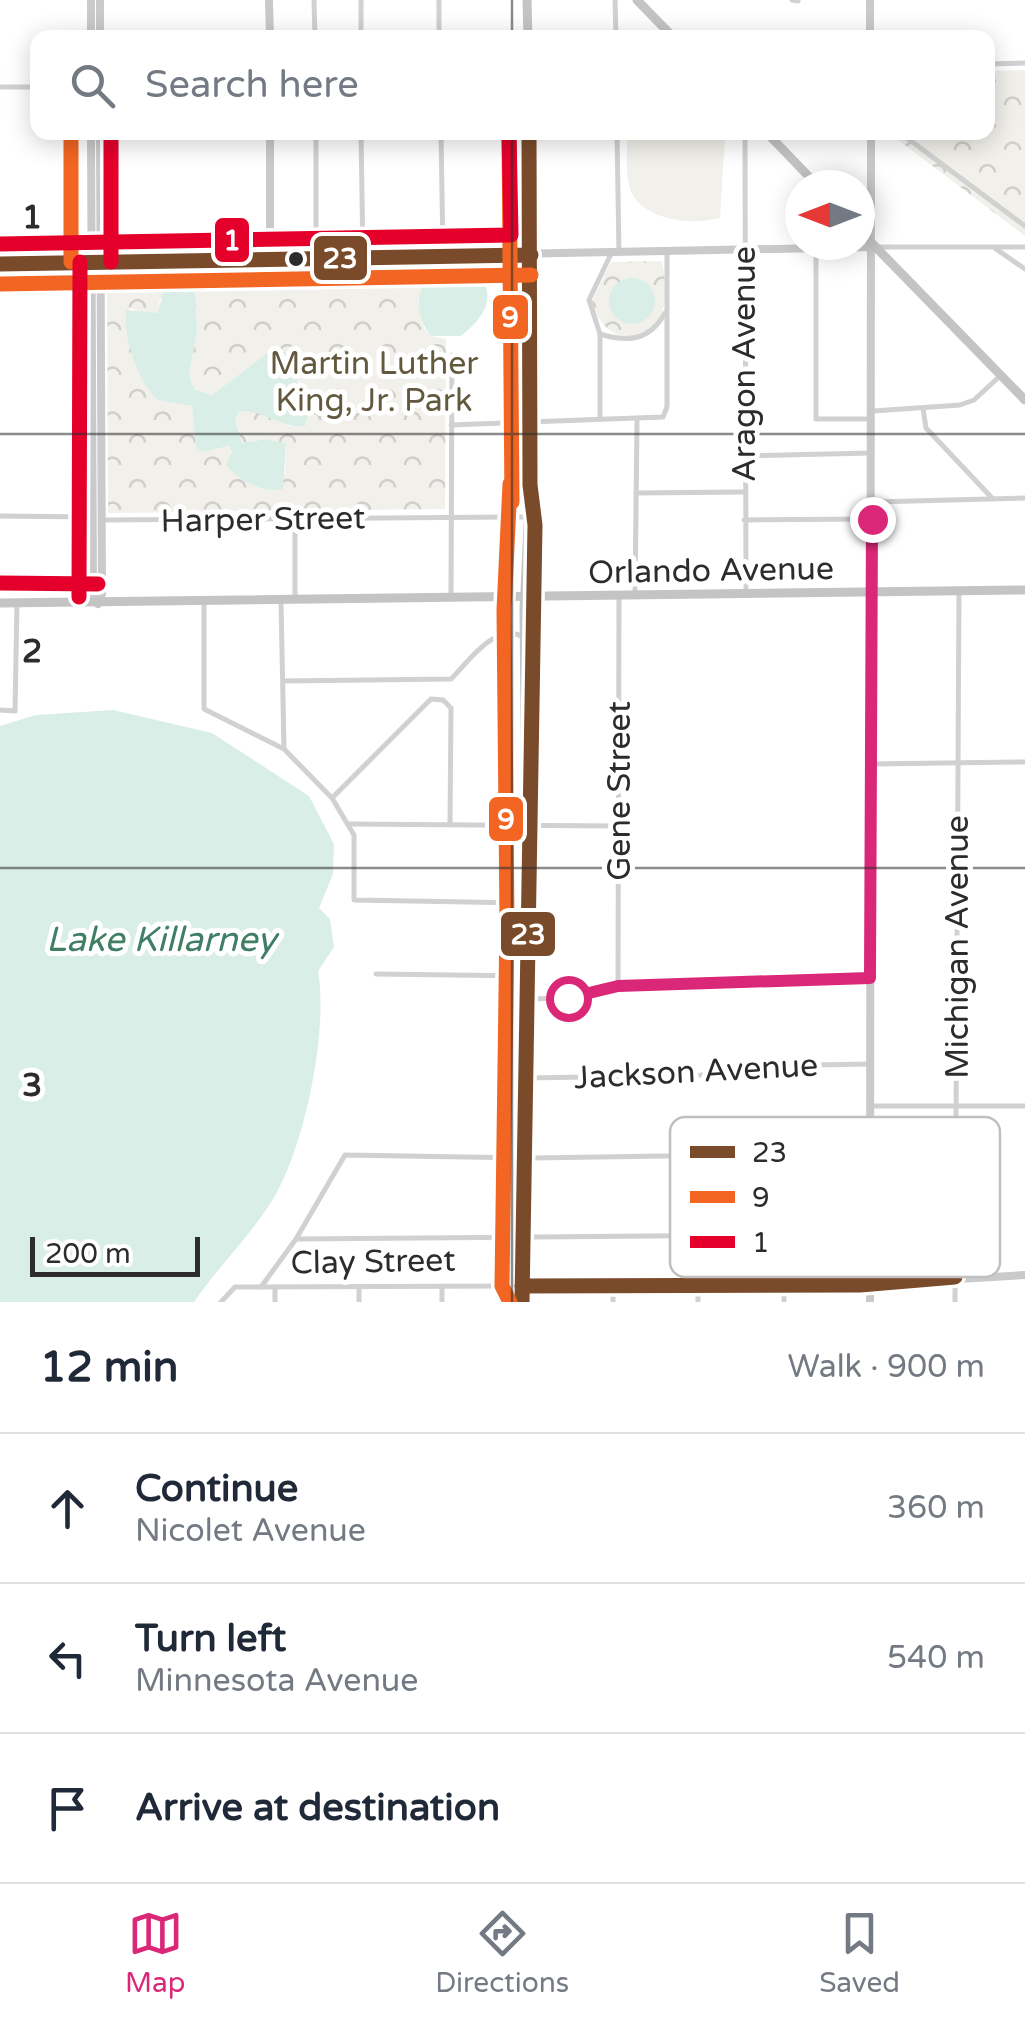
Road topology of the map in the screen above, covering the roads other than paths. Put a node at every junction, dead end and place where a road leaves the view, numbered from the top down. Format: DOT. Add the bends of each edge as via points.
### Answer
graph roads {
  1 [pos="90,0"];
  2 [pos="100,0"];
  3 [pos="269,0"];
  4 [pos="314,0"];
  5 [pos="361,0"];
  6 [pos="439,0"];
  7 [pos="527,0"];
  8 [pos="615,0"];
  9 [pos="637,0"];
  10 [pos="870,0"];
  11 [pos="91,30"];
  12 [pos="100,30"];
  13 [pos="270,30"];
  14 [pos="314,30"];
  15 [pos="361,30"];
  16 [pos="439,30"];
  17 [pos="528,30"];
  18 [pos="616,30"];
  19 [pos="666,30"];
  20 [pos="870,30"];
  21 [pos="1025,63"];
  22 [pos="995,64"];
  23 [pos="0,87"];
  24 [pos="30,87"];
  25 [pos="91,140"];
  26 [pos="100,140"];
  27 [pos="270,140"];
  28 [pos="316,140"];
  29 [pos="361,140"];
  30 [pos="440,140"];
  31 [pos="529,140"];
  32 [pos="617,140"];
  33 [pos="744,140"];
  34 [pos="774,140"];
  35 [pos="871,140"];
  36 [pos="910,140"];
  37 [pos="803,170"];
  38 [pos="872,170"];
  39 [pos="1025,226"];
  40 [pos="1025,247"];
  41 [pos="875,248"];
  42 [pos="993,248"];
  43 [pos="875,250"];
  44 [pos="785,252"];
  45 [pos="744,253"];
  46 [pos="666,254"];
  47 [pos="530,255"];
  48 [pos="615,255"];
  49 [pos="442,256"];
  50 [pos="316,258"];
  51 [pos="362,258"];
  52 [pos="270,259"];
  53 [pos="816,260"];
  54 [pos="873,260"];
  55 [pos="96,262"];
  56 [pos="0,264"];
  57 [pos="1025,270"];
  58 [pos="666,311"];
  59 [pos="652,333"];
  60 [pos="600,334"];
  61 [pos="666,336"];
  62 [pos="452,355"];
  63 [pos="1001,375"];
  64 [pos="1025,400"];
  65 [pos="923,408"];
  66 [pos="873,415"];
  67 [pos="600,420"];
  68 [pos="636,420"];
  69 [pos="530,422"];
  70 [pos="451,425"];
  71 [pos="873,454"];
  72 [pos="744,456"];
  73 [pos="530,484"];
  74 [pos="744,492"];
  75 [pos="636,493"];
  76 [pos="1025,498"];
  77 [pos="992,499"];
  78 [pos="873,502"];
  79 [pos="0,516"];
  80 [pos="451,517"];
  81 [pos="526,517"];
  82 [pos="97,518"];
  83 [pos="296,518"];
  84 [pos="872,519"];
  85 [pos="744,520"];
  86 [pos="1025,590"];
  87 [pos="958,592"];
  88 [pos="872,593"];
  89 [pos="746,595"];
  90 [pos="618,597"];
  91 [pos="635,597"];
  92 [pos="529,598"];
  93 [pos="450,600"];
  94 [pos="281,602"];
  95 [pos="295,602"];
  96 [pos="0,603"];
  97 [pos="16,603"];
  98 [pos="98,604"];
  99 [pos="204,604"];
  100 [pos="524,637"];
  101 [pos="283,681"];
  102 [pos="0,710"];
  103 [pos="284,749"];
  104 [pos="1025,762"];
  105 [pos="872,764"];
  106 [pos="957,764"];
  107 [pos="332,798"];
  108 [pos="528,822"];
  109 [pos="348,824"];
  110 [pos="450,825"];
  111 [pos="619,826"];
  112 [pos="527,903"];
  113 [pos="376,974"];
  114 [pos="527,976"];
  115 [pos="870,978"];
  116 [pos="618,986"];
  117 [pos="526,1000"];
  118 [pos="870,1064"];
  119 [pos="523,1078"];
  120 [pos="870,1106"];
  121 [pos="956,1106"];
  122 [pos="1025,1106"];
  123 [pos="870,1117"];
  124 [pos="956,1117"];
  125 [pos="670,1155"];
  126 [pos="522,1157"];
  127 [pos="670,1236"];
  128 [pos="522,1238"];
  129 [pos="296,1240"];
  130 [pos="1025,1275"];
  131 [pos="1000,1276"];
  132 [pos="870,1277"];
  133 [pos="955,1277"];
  134 [pos="870,1283"];
  135 [pos="784,1285"];
  136 [pos="359,1286"];
  137 [pos="442,1286"];
  138 [pos="522,1286"];
  139 [pos="260,1287"];
  140 [pos="275,1287"];
  141 [pos="698,1287"];
  142 [pos="613,1288"];
  143 [pos="220,1302"];
  144 [pos="275,1302"];
  145 [pos="359,1302"];
  146 [pos="442,1302"];
  147 [pos="522,1302"];
  148 [pos="613,1302"];
  149 [pos="698,1302"];
  150 [pos="784,1302"];
  151 [pos="870,1302"];
  152 [pos="955,1302"];
  1 -- 11 [label="street"];
  2 -- 12 [label="street"];
  3 -- 13 [label="street"];
  4 -- 14 [label="street"];
  5 -- 15 [label="street"];
  6 -- 16 [label="street"];
  7 -- 17 [label="main road"];
  8 -- 18 [label="street"];
  9 -- 19 [label="main road"];
  10 -- 20 [label="street"];
  21 -- 22 [label="street"];
  23 -- 24 [label="street"];
  25 -- 55 [label="street"];
  26 -- 55 [label="street"];
  27 -- 52 [label="street"];
  28 -- 50 [label="street"];
  29 -- 51 [label="street"];
  30 -- 49 [label="street"];
  31 -- 47 [label="main road"];
  32 -- 48 [label="street"];
  33 -- 45 [label="street, Aragon Avenue"];
  34 -- 37 [label="main road"];
  35 -- 38 [label="street"];
  36 -- 39 [label="street"];
  40 -- 42 [label="street"];
  41 -- 42 [label="street"];
  42 -- 57 [label="street"];
  43 -- 63 [label="main road"];
  44 -- 45 [label="street"];
  45 -- 46 [label="street"];
  45 -- 72 [label="street, Aragon Avenue"];
  46 -- 48 [label="street"];
  46 -- 58 [label="street"];
  47 -- 48 [label="street"];
  47 -- 49 [label="street"];
  47 -- 69 [label="main road"];
  48 -- 60 [label="street" via="589,300"];
  49 -- 51 [label="street"];
  50 -- 51 [label="street"];
  50 -- 52 [label="street"];
  52 -- 55 [label="street"];
  53 -- 66 [label="street" via="816,419"];
  54 -- 66 [label="street"];
  55 -- 56 [label="street"];
  55 -- 82 [label="street"];
  58 -- 59 [label="street"];
  58 -- 61 [label="street"];
  59 -- 60 [label="street" via="628,339"];
  59 -- 61 [label="street"];
  60 -- 67 [label="street"];
  61 -- 68 [label="street" via="663,416"];
  62 -- 70 [label="street"];
  63 -- 64 [label="main road"];
  63 -- 65 [label="street" via="970,402"];
  65 -- 66 [label="street"];
  65 -- 77 [label="street" via="926,428"];
  66 -- 71 [label="street"];
  67 -- 68 [label="street"];
  67 -- 69 [label="street"];
  68 -- 75 [label="street"];
  69 -- 70 [label="street"];
  69 -- 73 [label="main road"];
  70 -- 80 [label="street"];
  71 -- 72 [label="street"];
  71 -- 78 [label="street"];
  72 -- 74 [label="street, Aragon Avenue"];
  73 -- 81 [label="main road"];
  73 -- 92 [label="main road"];
  74 -- 75 [label="street"];
  74 -- 85 [label="street, Aragon Avenue"];
  75 -- 91 [label="street"];
  76 -- 77 [label="street"];
  77 -- 78 [label="street"];
  78 -- 84 [label="street"];
  79 -- 82 [label="street, Harper Street"];
  80 -- 81 [label="street, Harper Street"];
  80 -- 83 [label="street, Harper Street"];
  80 -- 93 [label="street"];
  81 -- 92 [label="main road"];
  82 -- 83 [label="street, Harper Street"];
  82 -- 98 [label="street"];
  83 -- 95 [label="street"];
  84 -- 85 [label="street"];
  84 -- 88 [label="street"];
  85 -- 89 [label="street, Aragon Avenue"];
  86 -- 87 [label="main road, Orlando Avenue"];
  87 -- 88 [label="main road, Orlando Avenue"];
  87 -- 106 [label="street, Michigan Avenue"];
  88 -- 89 [label="main road, Orlando Avenue"];
  88 -- 105 [label="street"];
  89 -- 91 [label="main road, Orlando Avenue"];
  90 -- 91 [label="main road, Orlando Avenue"];
  90 -- 92 [label="main road, Orlando Avenue"];
  90 -- 111 [label="street, Gene Street"];
  92 -- 93 [label="main road, Orlando Avenue"];
  92 -- 100 [label="main road"];
  92 -- 108 [label="main road"];
  93 -- 95 [label="main road, Orlando Avenue"];
  94 -- 95 [label="main road, Orlando Avenue"];
  94 -- 99 [label="main road, Orlando Avenue"];
  94 -- 101 [label="street"];
  96 -- 97 [label="main road, Orlando Avenue"];
  97 -- 98 [label="main road, Orlando Avenue"];
  97 -- 102 [label="street" via="16,710"];
  98 -- 99 [label="main road, Orlando Avenue"];
  99 -- 103 [label="street" via="204,709"];
  100 -- 101 [label="street" via="495,636 451,678"];
  100 -- 108 [label="main road"];
  101 -- 103 [label="street"];
  103 -- 107 [label="street"];
  104 -- 106 [label="street"];
  105 -- 106 [label="street"];
  105 -- 115 [label="street"];
  106 -- 121 [label="street, Michigan Avenue"];
  107 -- 109 [label="street"];
  107 -- 110 [label="street" via="431,699 442,700 451,708"];
  108 -- 110 [label="street"];
  108 -- 111 [label="street"];
  108 -- 112 [label="main road"];
  109 -- 110 [label="street"];
  109 -- 112 [label="street" via="354,835 354,900"];
  111 -- 116 [label="street, Gene Street"];
  112 -- 114 [label="main road"];
  113 -- 114 [label="street"];
  114 -- 117 [label="main road"];
  115 -- 116 [label="street"];
  115 -- 118 [label="street"];
  116 -- 117 [label="street"];
  117 -- 119 [label="main road"];
  118 -- 119 [label="street, Jackson Avenue"];
  118 -- 120 [label="street"];
  119 -- 126 [label="main road"];
  120 -- 121 [label="street"];
  120 -- 123 [label="street"];
  121 -- 122 [label="street"];
  121 -- 124 [label="street, Michigan Avenue"];
  125 -- 126 [label="street"];
  126 -- 128 [label="main road"];
  126 -- 129 [label="street" via="345,1155"];
  127 -- 128 [label="street"];
  128 -- 129 [label="street"];
  128 -- 138 [label="main road"];
  129 -- 139 [label="street"];
  130 -- 131 [label="street, Clay Street"];
  132 -- 134 [label="street"];
  133 -- 134 [label="street, Clay Street"];
  133 -- 152 [label="street, Michigan Avenue"];
  134 -- 135 [label="street, Clay Street"];
  134 -- 151 [label="street"];
  135 -- 141 [label="street, Clay Street"];
  135 -- 150 [label="street"];
  136 -- 137 [label="street, Clay Street"];
  136 -- 140 [label="street, Clay Street"];
  136 -- 145 [label="street"];
  137 -- 138 [label="street, Clay Street"];
  137 -- 146 [label="street"];
  138 -- 142 [label="street, Clay Street"];
  138 -- 147 [label="main road"];
  139 -- 140 [label="street, Clay Street"];
  139 -- 143 [label="street" via="228,1289"];
  140 -- 144 [label="street"];
  141 -- 142 [label="street, Clay Street"];
  141 -- 149 [label="street"];
  142 -- 148 [label="street"];
}
